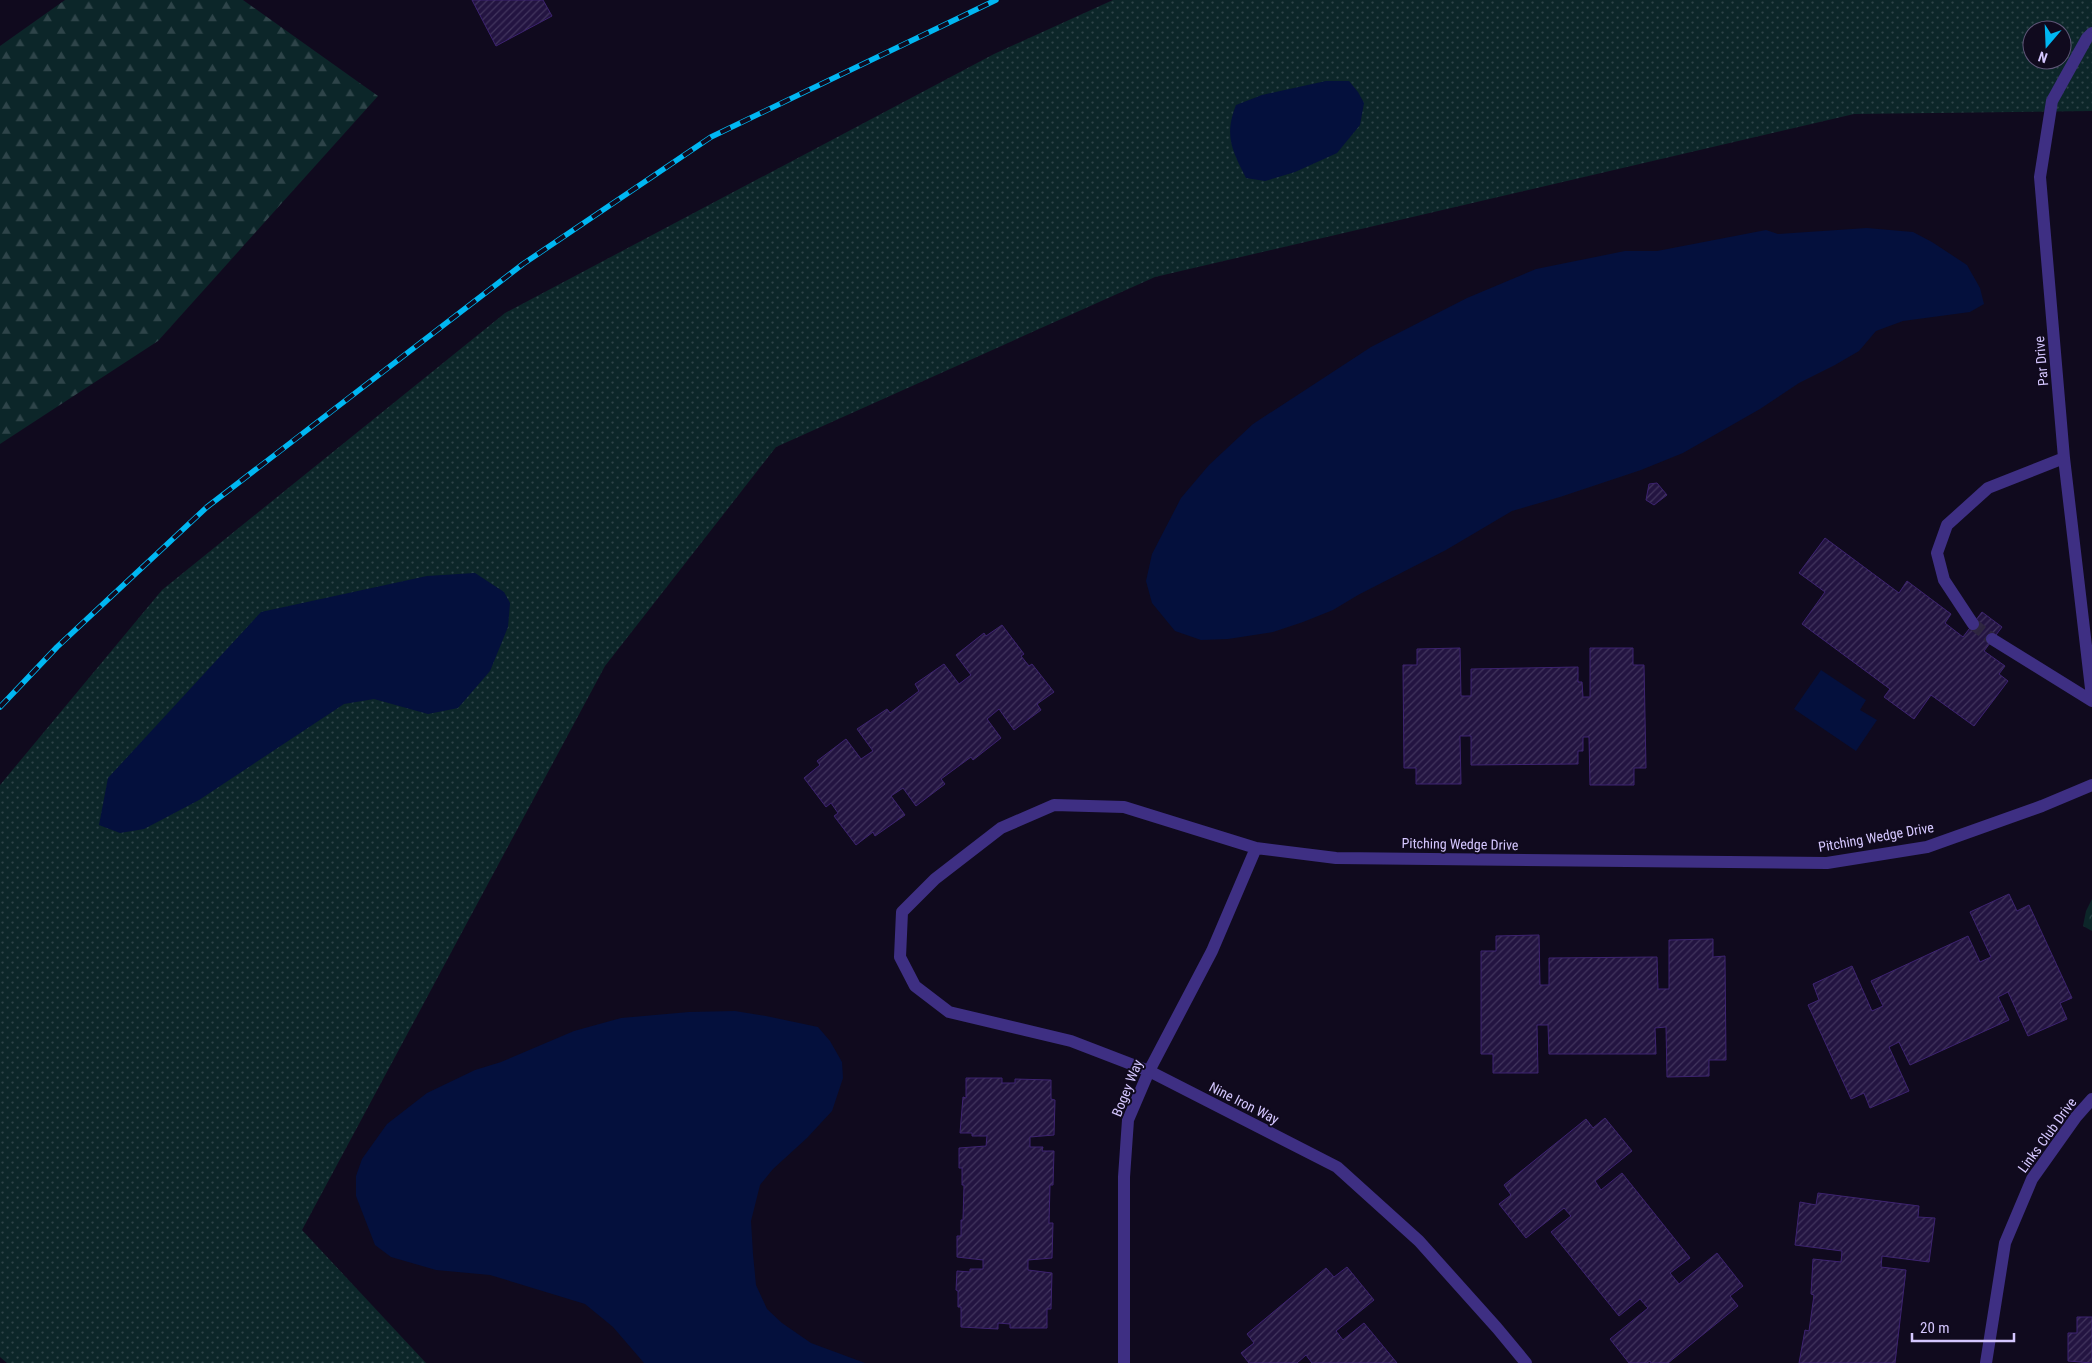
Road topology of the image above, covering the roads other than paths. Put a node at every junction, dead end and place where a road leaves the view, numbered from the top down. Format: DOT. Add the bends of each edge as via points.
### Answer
graph roads {
  1 [pos="2092,33"];
  2 [pos="2064,458"];
  3 [pos="1973,624"];
  4 [pos="1992,639"];
  5 [pos="2092,699"];
  6 [pos="2092,785"];
  7 [pos="1256,848"];
  8 [pos="900,956"];
  9 [pos="1149,1071"];
  10 [pos="2092,1099"];
  11 [pos="1124,1363"];
  12 [pos="1526,1363"];
  13 [pos="1986,1363"];
  1 -- 2 [label="street, Par Drive" via="2052,101 2040,177"];
  2 -- 3 [label="street" via="1988,488 1947,526 1937,553 1944,580"];
  2 -- 5 [label="street, Par Drive"];
  4 -- 5 [label="street"];
  6 -- 7 [label="street, Pitching Wedge Drive" via="1927,847 1827,863 1336,858"];
  7 -- 8 [label="street, Pitching Wedge Drive" via="1124,806 1054,805 1001,828 936,878 908,905 902,912"];
  7 -- 9 [label="street, Bogey Way" via="1212,950"];
  8 -- 9 [label="street, Nine Iron Way" via="915,986 949,1012 1071,1041"];
  9 -- 11 [label="street, Bogey Way" via="1128,1120 1124,1177"];
  9 -- 12 [label="street, Nine Iron Way" via="1337,1167 1419,1241"];
  10 -- 13 [label="street, Links Club Drive" via="2032,1179 2005,1243"];
}
